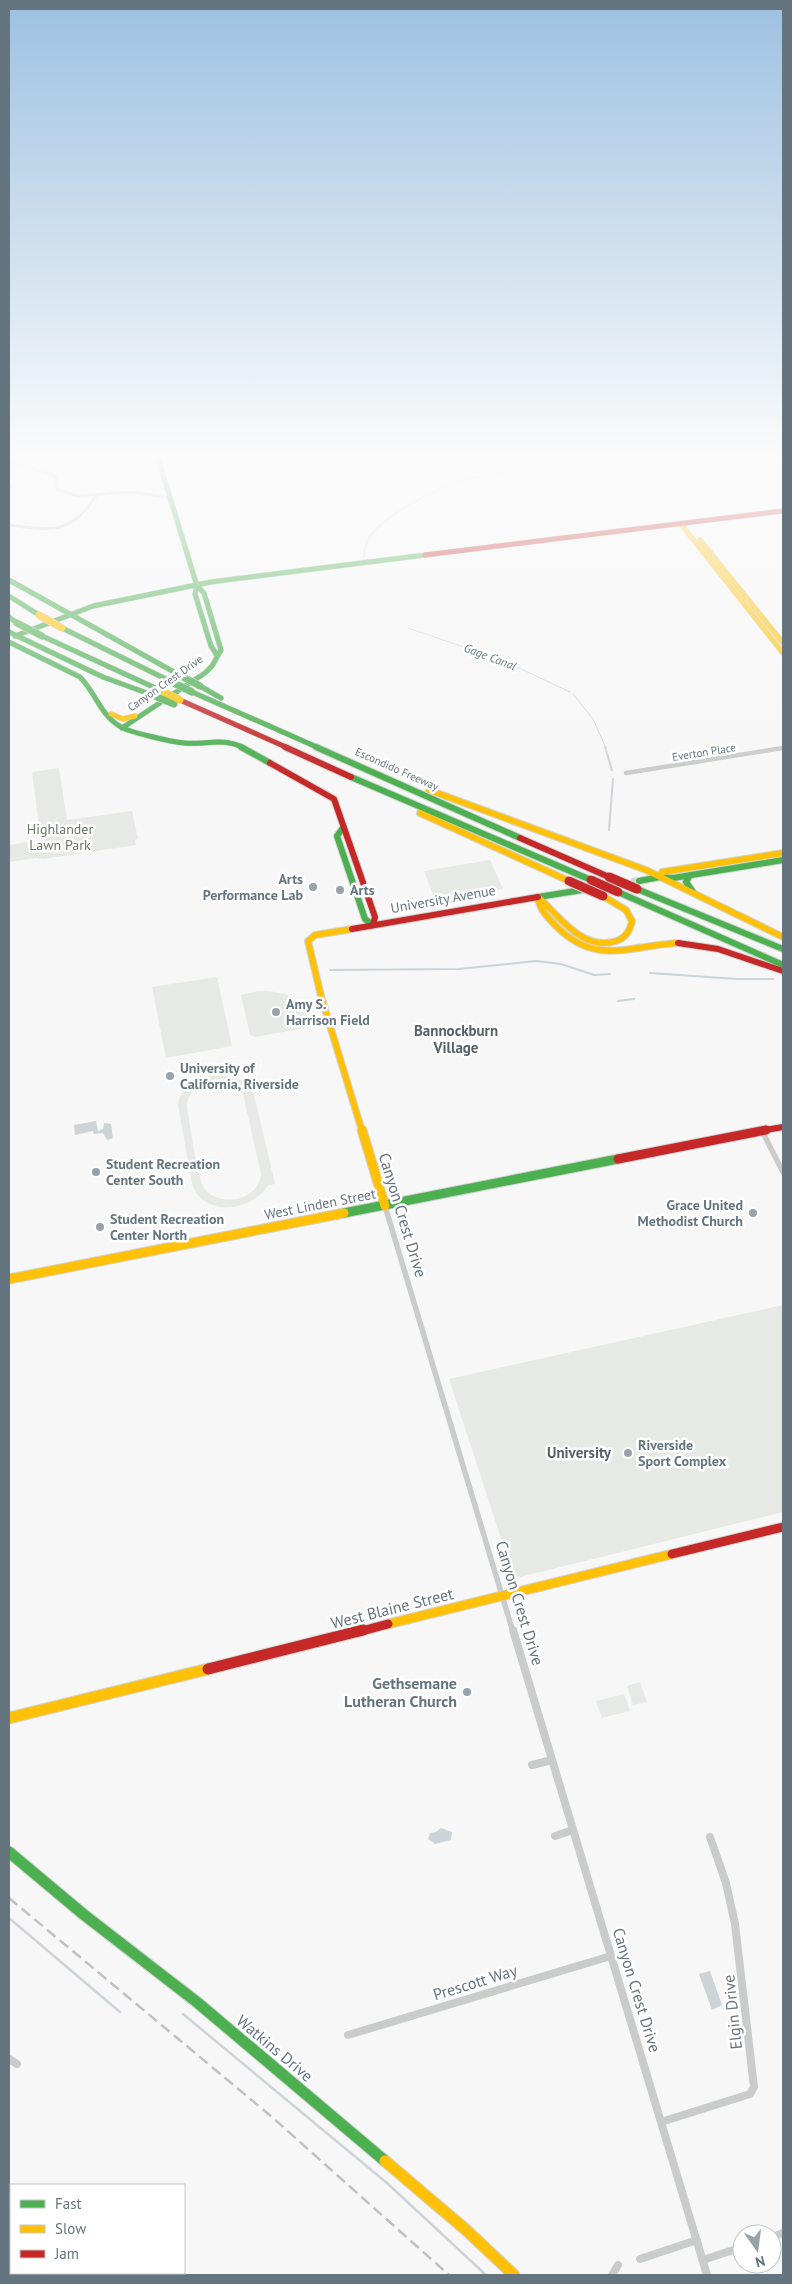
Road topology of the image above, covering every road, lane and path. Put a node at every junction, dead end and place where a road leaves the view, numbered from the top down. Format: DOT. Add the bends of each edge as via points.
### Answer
graph roads {
  1 [pos="190,562"];
  2 [pos="409,562"];
  3 [pos="712,562"];
  4 [pos="715,562"];
  5 [pos="9,580"];
  6 [pos="197,586"];
  7 [pos="9,596"];
  8 [pos="69,614"];
  9 [pos="13,620"];
  10 [pos="11,637"];
  11 [pos="783,643"];
  12 [pos="783,654"];
  13 [pos="196,689"];
  14 [pos="158,694"];
  15 [pos="96,701"];
  16 [pos="146,712"];
  17 [pos="122,728"];
  18 [pos="159,738"];
  19 [pos="783,748"];
  20 [pos="626,773"];
  21 [pos="380,776"];
  22 [pos="369,785"];
  23 [pos="783,852"];
  24 [pos="783,860"];
  25 [pos="690,876"];
  26 [pos="660,877"];
  27 [pos="638,885"];
  28 [pos="582,890"];
  29 [pos="694,893"];
  30 [pos="538,897"];
  31 [pos="372,925"];
  32 [pos="783,937"];
  33 [pos="309,938"];
  34 [pos="783,949"];
  35 [pos="783,965"];
  36 [pos="783,972"];
  37 [pos="783,1126"];
  38 [pos="762,1131"];
  39 [pos="783,1172"];
  40 [pos="384,1206"];
  41 [pos="9,1279"];
  42 [pos="783,1527"];
  43 [pos="502,1596"];
  44 [pos="9,1718"];
  45 [pos="552,1760"];
  46 [pos="532,1765"];
  47 [pos="572,1830"];
  48 [pos="555,1836"];
  49 [pos="710,1837"];
  50 [pos="9,1852"];
  51 [pos="611,1956"];
  52 [pos="348,2035"];
  53 [pos="9,2059"];
  54 [pos="17,2064"];
  55 [pos="661,2122"];
  56 [pos="697,2240"];
  57 [pos="732,2250"];
  58 [pos="640,2260"];
  59 [pos="703,2260"];
  60 [pos="618,2265"];
  61 [pos="514,2275"];
  62 [pos="612,2275"];
  63 [pos="707,2275"];
  1 -- 6 [label="main road, Canyon Crest Drive"];
  2 -- 6 [label="main road" via="212,587"];
  3 -- 12 [label="main road"];
  4 -- 11 [label="main road"];
  5 -- 8 [label="main road"];
  6 -- 8 [label="main road" via="110,601"];
  6 -- 16 [label="main road, Canyon Crest Drive" via="204,593 221,650 209,670"];
  7 -- 13 [label="main road, Escondido Freeway, bridge" via="62,628 174,683"];
  8 -- 10 [label="main road"];
  8 -- 13 [label="main road, bridge" via="183,677"];
  9 -- 14 [label="main road, Escondido Freeway, bridge"];
  10 -- 14 [label="main road" via="103,676"];
  10 -- 15 [label="main road" via="77,674"];
  13 -- 21 [label="main road, Escondido Freeway"];
  14 -- 22 [label="main road, Escondido Freeway, bridge"];
  15 -- 16 [label="main road" via="117,719"];
  15 -- 17 [label="main road" via="108,718"];
  16 -- 17 [label="main road, Canyon Crest Drive"];
  16 -- 18 [label="main road" via="135,727 159,735"];
  17 -- 18 [label="main road"];
  18 -- 31 [label="main road" via="194,744 227,742 238,745 334,799 374,917"];
  19 -- 20 [label="street, Everton Place"];
  21 -- 26 [label="main road" via="419,787"];
  21 -- 27 [label="main road, Escondido Freeway, bridge" via="609,877"];
  22 -- 30 [label="main road, bridge" via="397,803 602,896 626,910 632,922 628,934 623,939 597,944 578,937 548,903"];
  22 -- 35 [label="main road, Escondido Freeway, bridge"];
  23 -- 26 [label="main road" via="662,872"];
  24 -- 25 [label="main road"];
  25 -- 26 [label="main road"];
  25 -- 29 [label="main road" via="686,882"];
  26 -- 27 [label="main road"];
  26 -- 29 [label="main road"];
  27 -- 34 [label="main road, Escondido Freeway"];
  28 -- 30 [label="main road, University Avenue"];
  29 -- 32 [label="main road"];
  30 -- 31 [label="main road, University Avenue"];
  30 -- 36 [label="main road" via="538,905 564,937 583,949 610,952 656,943 692,943"];
  31 -- 33 [label="main road, University Avenue"];
  33 -- 40 [label="main road, Canyon Crest Drive" via="321,996"];
  37 -- 38 [label="main road, West Linden Street"];
  38 -- 39 [label="street"];
  38 -- 40 [label="main road, West Linden Street"];
  40 -- 41 [label="main road, West Linden Street"];
  40 -- 43 [label="street, Canyon Crest Drive"];
  42 -- 43 [label="main road, West Blaine Street"];
  43 -- 44 [label="main road, West Blaine Street"];
  43 -- 45 [label="street, Canyon Crest Drive"];
  45 -- 46 [label="street"];
  45 -- 47 [label="street, Canyon Crest Drive"];
  47 -- 48 [label="street"];
  47 -- 51 [label="street, Canyon Crest Drive"];
  49 -- 55 [label="street, Elgin Drive" via="726,1883 735,1924 754,2087 750,2094"];
  50 -- 61 [label="main road, Watkins Drive" via="205,2009 465,2229"];
  51 -- 52 [label="street, Prescott Way"];
  51 -- 55 [label="street, Canyon Crest Drive"];
  53 -- 54 [label="street"];
  55 -- 56 [label="street, Canyon Crest Drive"];
  56 -- 58 [label="street"];
  56 -- 59 [label="street, Canyon Crest Drive"];
  57 -- 59 [label="street"];
  59 -- 63 [label="street, Canyon Crest Drive"];
  60 -- 62 [label="street"];
}
